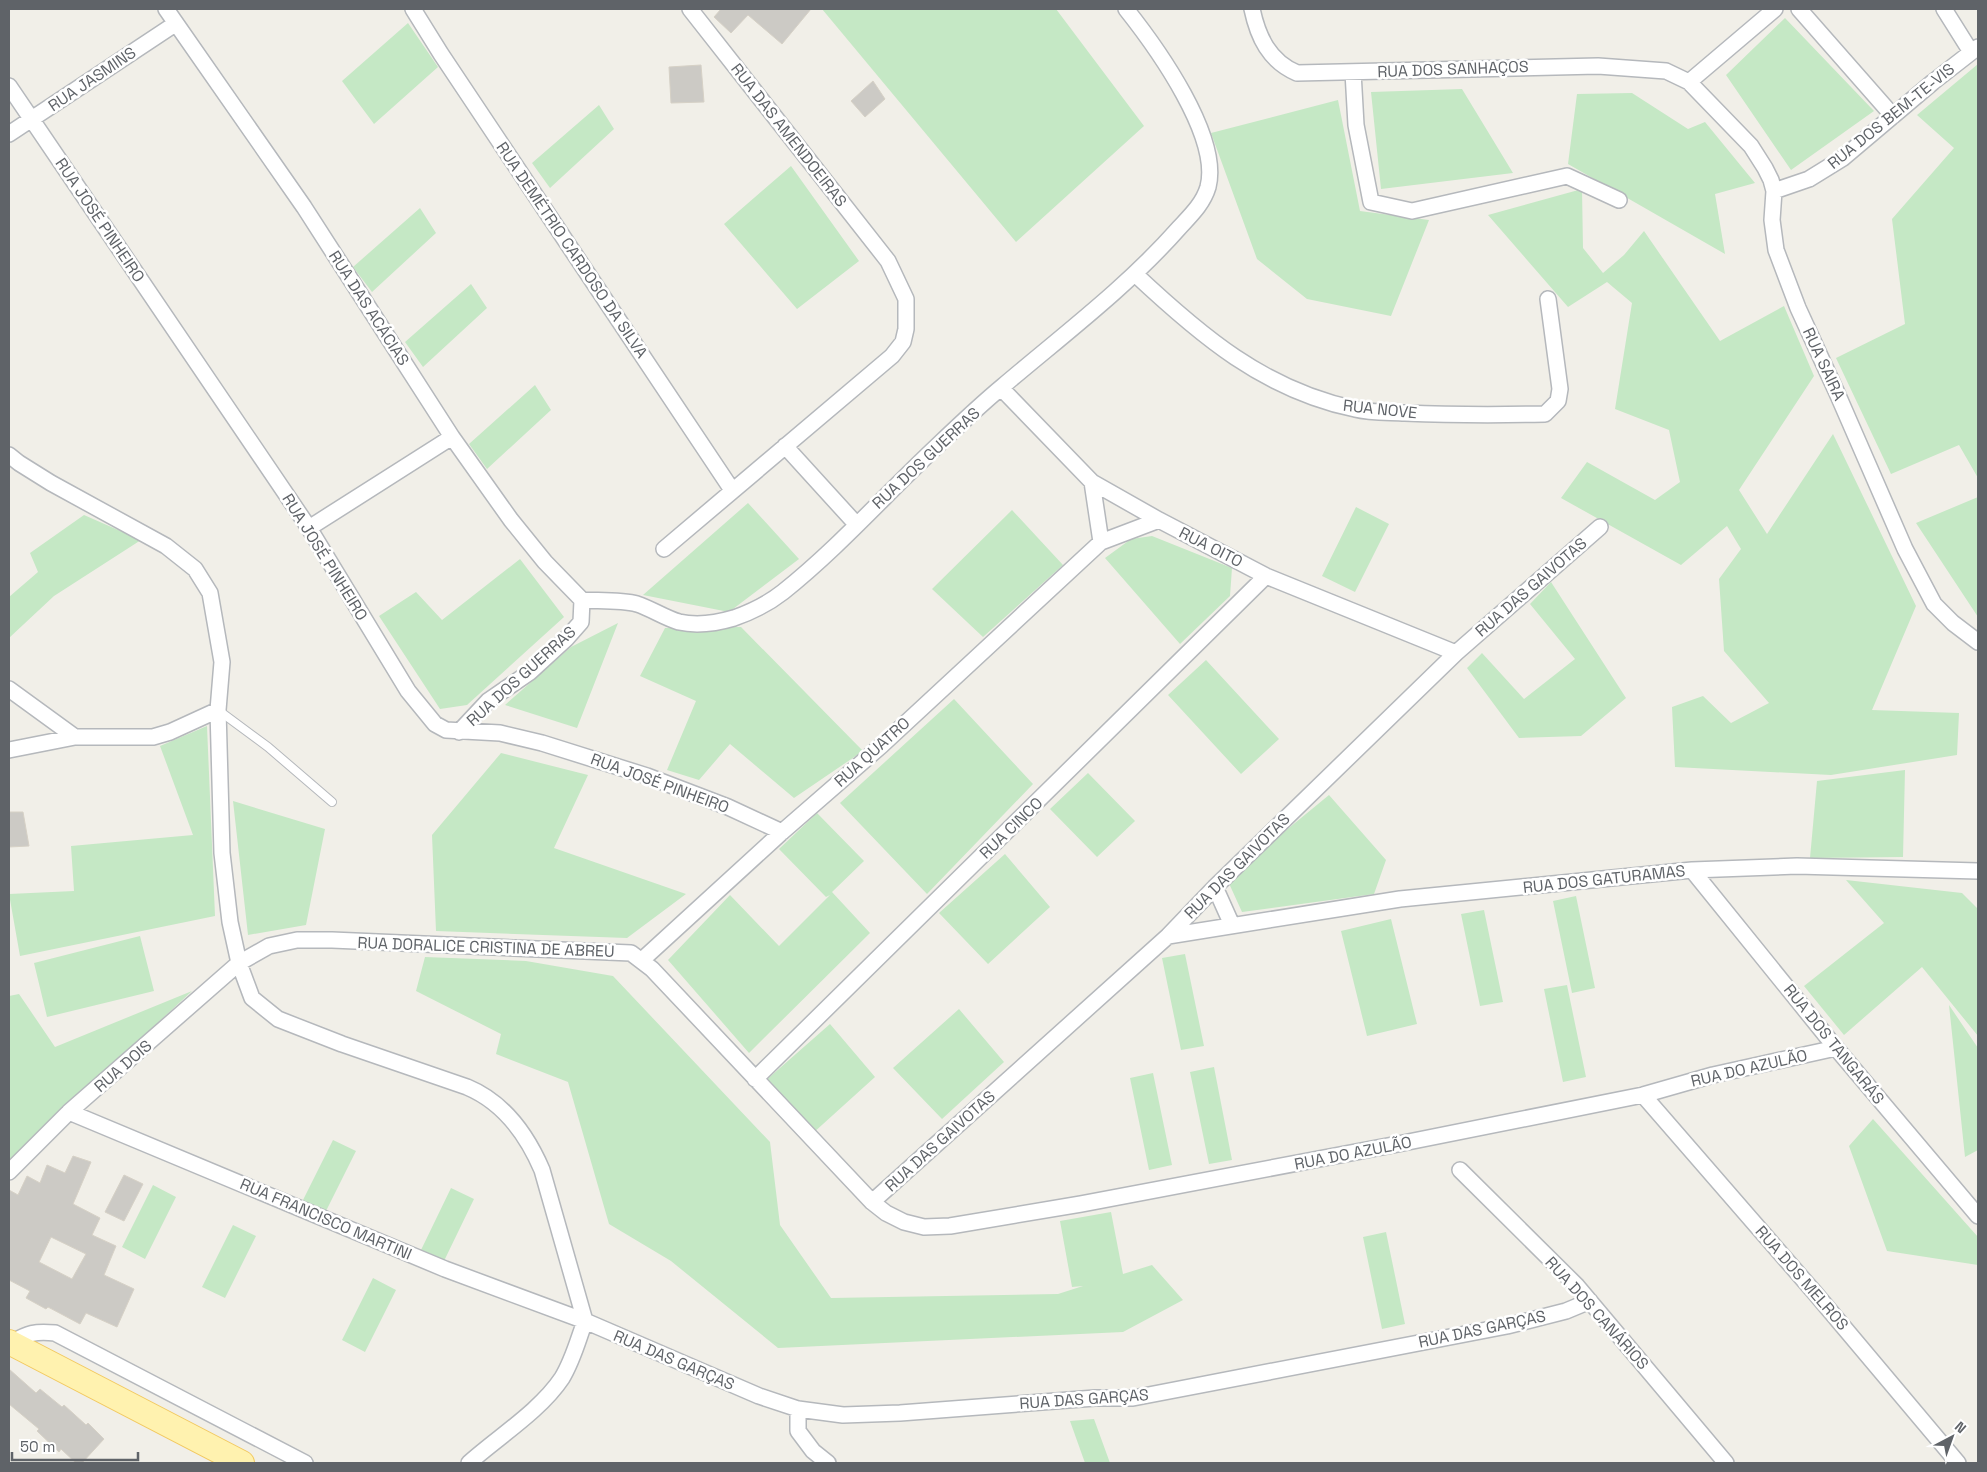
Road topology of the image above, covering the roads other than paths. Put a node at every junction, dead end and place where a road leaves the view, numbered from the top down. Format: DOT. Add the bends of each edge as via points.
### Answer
graph roads {
  1 [pos="166,9"];
  2 [pos="413,9"];
  3 [pos="690,9"];
  4 [pos="1126,9"];
  5 [pos="1252,9"];
  6 [pos="1775,9"];
  7 [pos="1799,9"];
  8 [pos="1944,9"];
  9 [pos="175,24"];
  10 [pos="1974,49"];
  11 [pos="1353,72"];
  12 [pos="1689,82"];
  13 [pos="9,86"];
  14 [pos="1893,116"];
  15 [pos="31,119"];
  16 [pos="9,134"];
  17 [pos="1774,191"];
  18 [pos="1619,200"];
  19 [pos="1135,274"];
  20 [pos="1548,299"];
  21 [pos="1001,388"];
  22 [pos="452,437"];
  23 [pos="785,446"];
  24 [pos="9,455"];
  25 [pos="1092,482"];
  26 [pos="732,490"];
  27 [pos="1159,520"];
  28 [pos="856,524"];
  29 [pos="1600,527"];
  30 [pos="309,528"];
  31 [pos="1101,542"];
  32 [pos="664,549"];
  33 [pos="1266,576"];
  34 [pos="582,600"];
  35 [pos="1978,642"];
  36 [pos="1456,653"];
  37 [pos="9,689"];
  38 [pos="218,710"];
  39 [pos="459,732"];
  40 [pos="75,738"];
  41 [pos="9,750"];
  42 [pos="332,802"];
  43 [pos="782,832"];
  44 [pos="1692,870"];
  45 [pos="1976,873"];
  46 [pos="1215,887"];
  47 [pos="1232,925"];
  48 [pos="1168,936"];
  49 [pos="642,960"];
  50 [pos="240,964"];
  51 [pos="1836,1048"];
  52 [pos="755,1079"];
  53 [pos="1643,1095"];
  54 [pos="69,1112"];
  55 [pos="1460,1170"];
  56 [pos="9,1172"];
  57 [pos="872,1202"];
  58 [pos="1972,1202"];
  59 [pos="1978,1216"];
  60 [pos="1590,1301"];
  61 [pos="585,1321"];
  62 [pos="10,1343"];
  63 [pos="798,1409"];
  64 [pos="242,1463"];
  65 [pos="305,1463"];
  66 [pos="469,1463"];
  67 [pos="828,1463"];
  68 [pos="1726,1463"];
  69 [pos="1958,1463"];
  1 -- 9 [label="street, RUA DAS ACÁCIAS"];
  2 -- 26 [label="street, RUA DEMÉTRIO CARDOSO DA SILVA"];
  3 -- 23 [label="street, RUA DAS AMENDOEIRAS" via="888,261 906,299 904,342 892,356"];
  4 -- 19 [label="street, RUA DOS GUERRAS" via="1191,108 1210,163 1208,187 1199,206"];
  5 -- 11 [label="street, RUA DOS SANHAÇOS" via="1260,38 1287,69 1297,73"];
  6 -- 12 [label="street"];
  7 -- 14 [label="street"];
  8 -- 10 [label="street"];
  9 -- 15 [label="street, RUA JASMINS"];
  9 -- 22 [label="street, RUA DAS ACÁCIAS" via="304,207"];
  10 -- 14 [label="street, RUA DOS BEM-TE-VIS"];
  11 -- 12 [label="street, RUA DOS SANHAÇOS" via="1598,66 1660,70"];
  11 -- 18 [label="street" via="1356,125 1371,202 1412,211 1567,176"];
  12 -- 17 [label="street, RUA SAIRA" via="1751,146"];
  13 -- 15 [label="street, RUA JOSÉ PINHEIRO"];
  14 -- 17 [label="street, RUA DOS BEM-TE-VIS" via="1843,158 1809,179"];
  15 -- 16 [label="street, RUA JASMINS"];
  15 -- 30 [label="street, RUA JOSÉ PINHEIRO"];
  17 -- 35 [label="street, RUA SAIRA" via="1772,220 1776,250 1798,308 1905,549 1934,604"];
  19 -- 20 [label="street, RUA NOVE" via="1217,346 1275,382 1333,404 1388,412 1545,414 1558,401 1560,389"];
  19 -- 21 [label="street, RUA DOS GUERRAS"];
  21 -- 25 [label="street, RUA OITO"];
  21 -- 28 [label="street, RUA DOS GUERRAS"];
  22 -- 30 [label="street"];
  22 -- 34 [label="street, RUA DAS ACÁCIAS" via="511,520"];
  23 -- 26 [label="street, RUA DAS AMENDOEIRAS"];
  23 -- 28 [label="street"];
  24 -- 38 [label="street" via="51,483 166,546 195,569 210,592 222,662"];
  25 -- 27 [label="street, RUA OITO"];
  25 -- 31 [label="street"];
  26 -- 32 [label="street, RUA DAS AMENDOEIRAS"];
  27 -- 31 [label="street, RUA QUATRO"];
  27 -- 33 [label="street, RUA OITO"];
  28 -- 34 [label="street, RUA DOS GUERRAS" via="781,594 734,618 702,624 680,622 636,604"];
  29 -- 36 [label="street, RUA DAS GAIVOTAS"];
  30 -- 39 [label="street, RUA JOSÉ PINHEIRO" via="419,707 434,724"];
  31 -- 43 [label="street, RUA QUATRO"];
  33 -- 36 [label="street, RUA OITO"];
  33 -- 52 [label="street, RUA CINCO"];
  34 -- 39 [label="street, RUA DOS GUERRAS" via="581,622 566,639 530,672 488,701"];
  36 -- 46 [label="street, RUA DAS GAIVOTAS"];
  37 -- 40 [label="street"];
  38 -- 40 [label="street" via="153,737"];
  38 -- 42 [label="lane"];
  38 -- 50 [label="street" via="222,853 230,922"];
  39 -- 43 [label="street, RUA JOSÉ PINHEIRO" via="500,733 542,743 647,776"];
  40 -- 41 [label="street"];
  43 -- 49 [label="street, RUA QUATRO"];
  44 -- 45 [label="street, RUA DOS GATURAMAS" via="1797,866"];
  44 -- 47 [label="street, RUA DOS GATURAMAS" via="1400,899"];
  44 -- 51 [label="street, RUA DOS TANGARÁS"];
  46 -- 47 [label="street"];
  46 -- 48 [label="street, RUA DAS GAIVOTAS"];
  47 -- 48 [label="street, RUA DOS GATURAMAS"];
  48 -- 57 [label="street, RUA DAS GAIVOTAS"];
  49 -- 50 [label="street, RUA DORALICE CRISTINA DE ABREU" via="631,953 619,951 297,940 269,946"];
  49 -- 52 [label="street, RUA DORALICE CRISTINA DE ABREU"];
  50 -- 54 [label="street, RUA DOIS"];
  50 -- 61 [label="street" via="252,998 278,1020 481,1092 496,1103 520,1131 540,1165"];
  51 -- 53 [label="street, RUA DO AZULÃO"];
  51 -- 58 [label="street, RUA DOS TANGARÁS"];
  52 -- 57 [label="street, RUA DORALICE CRISTINA DE ABREU"];
  53 -- 57 [label="street, RUA DO AZULÃO" via="1081,1204 950,1226 924,1227 904,1222 886,1214"];
  53 -- 69 [label="street, RUA DOS MELROS"];
  54 -- 56 [label="street, RUA DOIS"];
  54 -- 61 [label="street, RUA FRANCISCO MARTINI" via="445,1269"];
  55 -- 60 [label="street, RUA DOS CANÁRIOS"];
  58 -- 59 [label="street, RUA DOS TANGARÁS"];
  60 -- 63 [label="street, RUA DAS GARÇAS" via="1566,1311 1507,1326 1133,1398 1086,1398 890,1414 843,1415"];
  60 -- 68 [label="street, RUA DOS CANÁRIOS"];
  61 -- 63 [label="street, RUA DAS GARÇAS" via="758,1396"];
  61 -- 66 [label="street" via="561,1379 538,1405"];
  62 -- 64 [label="main road"];
  62 -- 65 [label="street" via="28,1333 55,1333"];
  63 -- 67 [label="street" via="798,1431 813,1451"];
}
